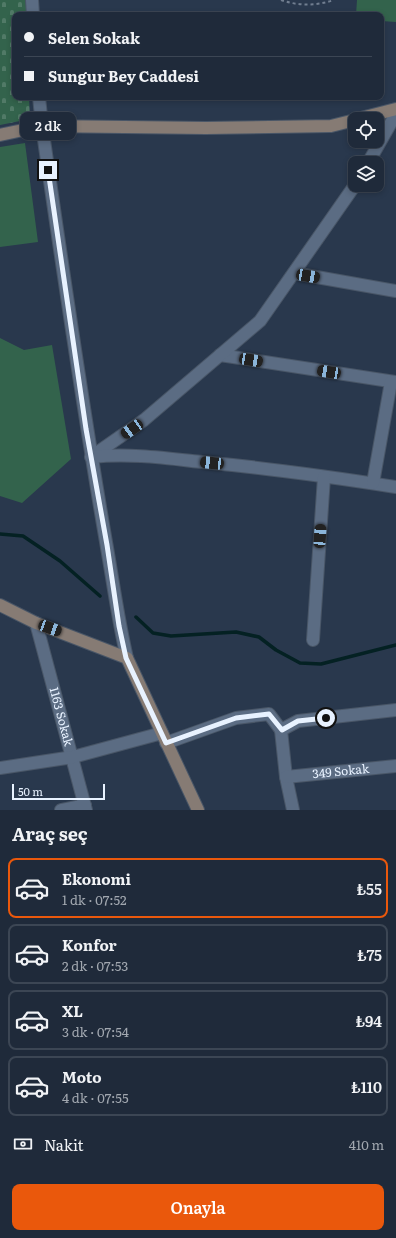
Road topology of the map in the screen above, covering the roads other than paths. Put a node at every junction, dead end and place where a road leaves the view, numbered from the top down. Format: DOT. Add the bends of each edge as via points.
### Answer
graph roads {
  1 [pos="32,0"];
  2 [pos="33,12"];
  3 [pos="39,100"];
  4 [pos="396,109"];
  5 [pos="384,112"];
  6 [pos="396,114"];
  7 [pos="348,121"];
  8 [pos="42,126"];
  9 [pos="0,135"];
  10 [pos="372,156"];
  11 [pos="351,192"];
  12 [pos="294,273"];
  13 [pos="396,291"];
  14 [pos="220,355"];
  15 [pos="394,382"];
  16 [pos="91,457"];
  17 [pos="324,476"];
  18 [pos="373,483"];
  19 [pos="396,487"];
  20 [pos="0,605"];
  21 [pos="36,623"];
  22 [pos="313,640"];
  23 [pos="126,658"];
  24 [pos="396,710"];
  25 [pos="282,730"];
  26 [pos="164,738"];
  27 [pos="73,757"];
  28 [pos="396,766"];
  29 [pos="0,768"];
  30 [pos="286,777"];
  31 [pos="86,808"];
  32 [pos="61,810"];
  33 [pos="198,810"];
  34 [pos="293,810"];
  1 -- 2 [label="street"];
  3 -- 8 [label="street"];
  4 -- 5 [label="street"];
  6 -- 10 [label="street"];
  7 -- 8 [label="street" via="331,126 206,128"];
  8 -- 9 [label="street"];
  8 -- 16 [label="street"];
  11 -- 12 [label="street"];
  12 -- 13 [label="street"];
  12 -- 14 [label="street" via="260,321"];
  14 -- 15 [label="street"];
  14 -- 16 [label="street" via="144,420"];
  15 -- 18 [label="street"];
  16 -- 17 [label="street" via="135,455"];
  16 -- 23 [label="street"];
  17 -- 18 [label="street"];
  17 -- 22 [label="street"];
  18 -- 19 [label="street"];
  20 -- 21 [label="street"];
  21 -- 23 [label="street"];
  21 -- 27 [label="street, 1163 Sokak"];
  23 -- 26 [label="street"];
  24 -- 25 [label="street" via="298,721"];
  25 -- 26 [label="street" via="269,714 236,718"];
  25 -- 30 [label="street"];
  26 -- 27 [label="street"];
  26 -- 33 [label="street"];
  27 -- 29 [label="street"];
  27 -- 31 [label="street, 1163 Sokak"];
  28 -- 30 [label="street, 349 Sokak"];
  30 -- 34 [label="street"];
  31 -- 32 [label="street"];
}
